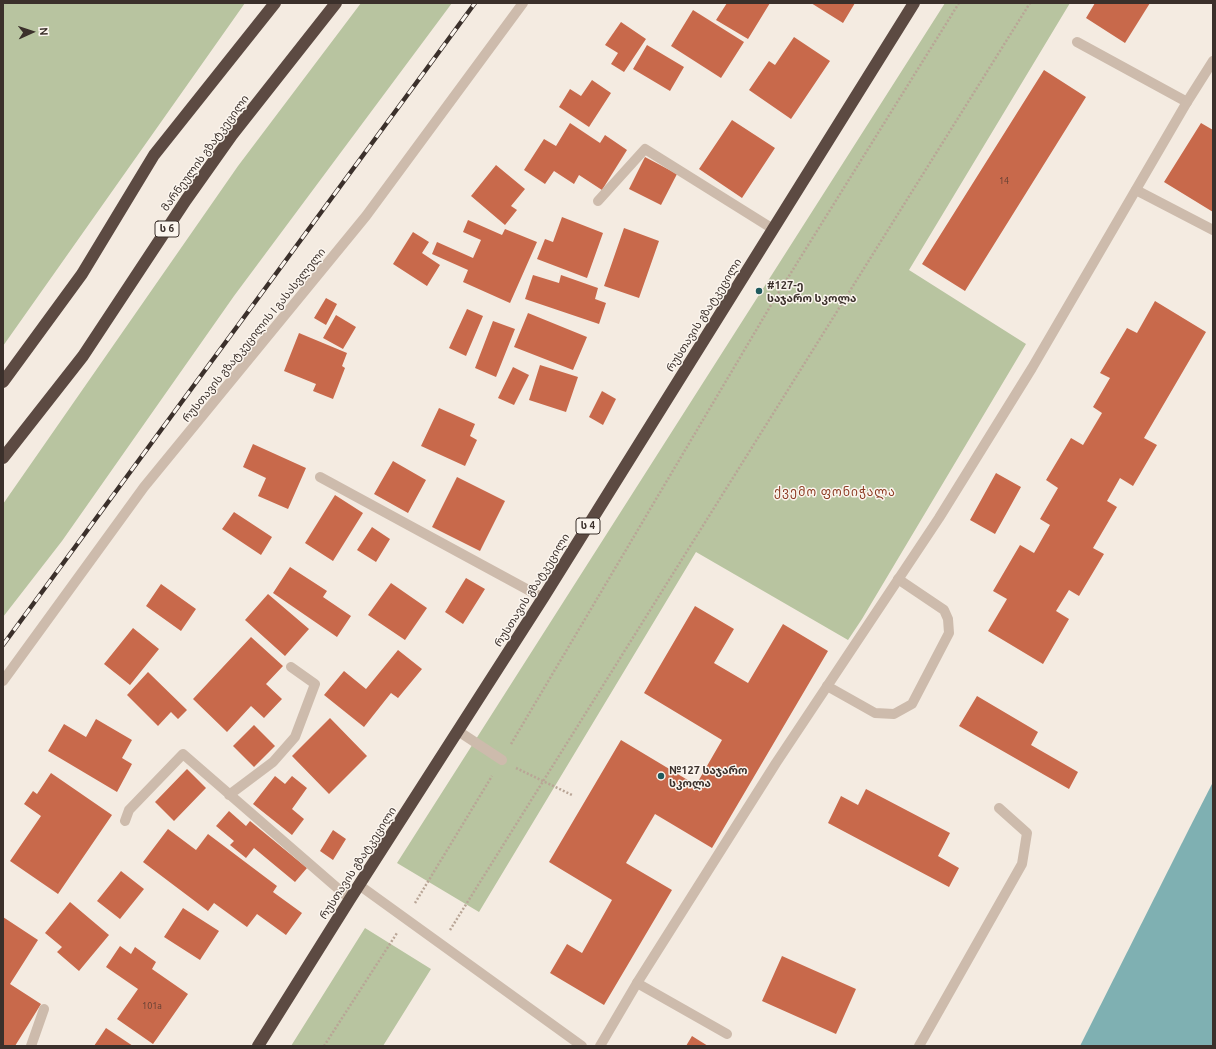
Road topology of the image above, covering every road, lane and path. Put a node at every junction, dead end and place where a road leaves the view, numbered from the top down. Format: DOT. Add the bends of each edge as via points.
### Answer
graph roads {
  1 [pos="275,3"];
  2 [pos="336,3"];
  3 [pos="522,3"];
  4 [pos="914,3"];
  5 [pos="959,3"];
  6 [pos="1030,3"];
  7 [pos="1077,42"];
  8 [pos="1213,61"];
  9 [pos="1188,102"];
  10 [pos="1136,190"];
  11 [pos="598,201"];
  12 [pos="774,229"];
  13 [pos="1213,230"];
  14 [pos="3,382"];
  15 [pos="3,458"];
  16 [pos="320,477"];
  17 [pos="898,579"];
  18 [pos="543,598"];
  19 [pos="291,667"];
  20 [pos="3,681"];
  21 [pos="827,686"];
  22 [pos="458,731"];
  23 [pos="502,760"];
  24 [pos="543,781"];
  25 [pos="229,795"];
  26 [pos="572,795"];
  27 [pos="999,808"];
  28 [pos="125,822"];
  29 [pos="359,884"];
  30 [pos="350,899"];
  31 [pos="406,918"];
  32 [pos="441,944"];
  33 [pos="637,982"];
  34 [pos="44,1009"];
  35 [pos="727,1034"];
  36 [pos="31,1046"];
  37 [pos="258,1046"];
  38 [pos="324,1046"];
  39 [pos="582,1046"];
  40 [pos="600,1046"];
  41 [pos="919,1046"];
  1 -- 14 [label="highway" via="154,155 82,274"];
  2 -- 15 [label="highway, მარნეულის გზატკეცილი / ს 6" via="232,134 83,356"];
  3 -- 20 [label="street, რუსთავის გზატკეცილის I გასასვლელი" via="366,216 144,487"];
  4 -- 12 [label="highway, რუსთავის გზატკეცილი / ს 4"];
  5 -- 23 [label="path" via="774,300"];
  6 -- 24 [label="path"];
  7 -- 9 [label="street"];
  8 -- 9 [label="street"];
  9 -- 10 [label="street"];
  10 -- 13 [label="street"];
  10 -- 17 [label="street" via="1032,368"];
  11 -- 12 [label="street" via="645,149"];
  12 -- 18 [label="highway, რუსთავის გზატკეცილი / ს 4"];
  16 -- 18 [label="street"];
  17 -- 21 [label="street"];
  17 -- 21 [label="street" via="944,610 948,619 949,633 912,704 894,714 875,713"];
  18 -- 22 [label="highway, რუსთავის გზატკეცილი / ს 4"];
  19 -- 25 [label="street" via="315,684 295,737 273,762"];
  21 -- 33 [label="street"];
  22 -- 23 [label="street"];
  22 -- 29 [label="highway, რუსთავის გზატკეცილი / ს 4"];
  23 -- 24 [label="path"];
  23 -- 31 [label="path"];
  24 -- 26 [label="path"];
  24 -- 32 [label="path"];
  25 -- 28 [label="street" via="183,754 129,810"];
  25 -- 30 [label="street"];
  27 -- 41 [label="street" via="1027,834 1022,864"];
  29 -- 30 [label="highway, რუსთავის გზატკეცილი / ს 4"];
  29 -- 31 [label="street"];
  30 -- 37 [label="highway, რუსთავის გზატკეცილი / ს 4"];
  31 -- 32 [label="street"];
  31 -- 38 [label="path"];
  32 -- 39 [label="street"];
  33 -- 35 [label="street"];
  33 -- 40 [label="street"];
  34 -- 36 [label="street"];
}
